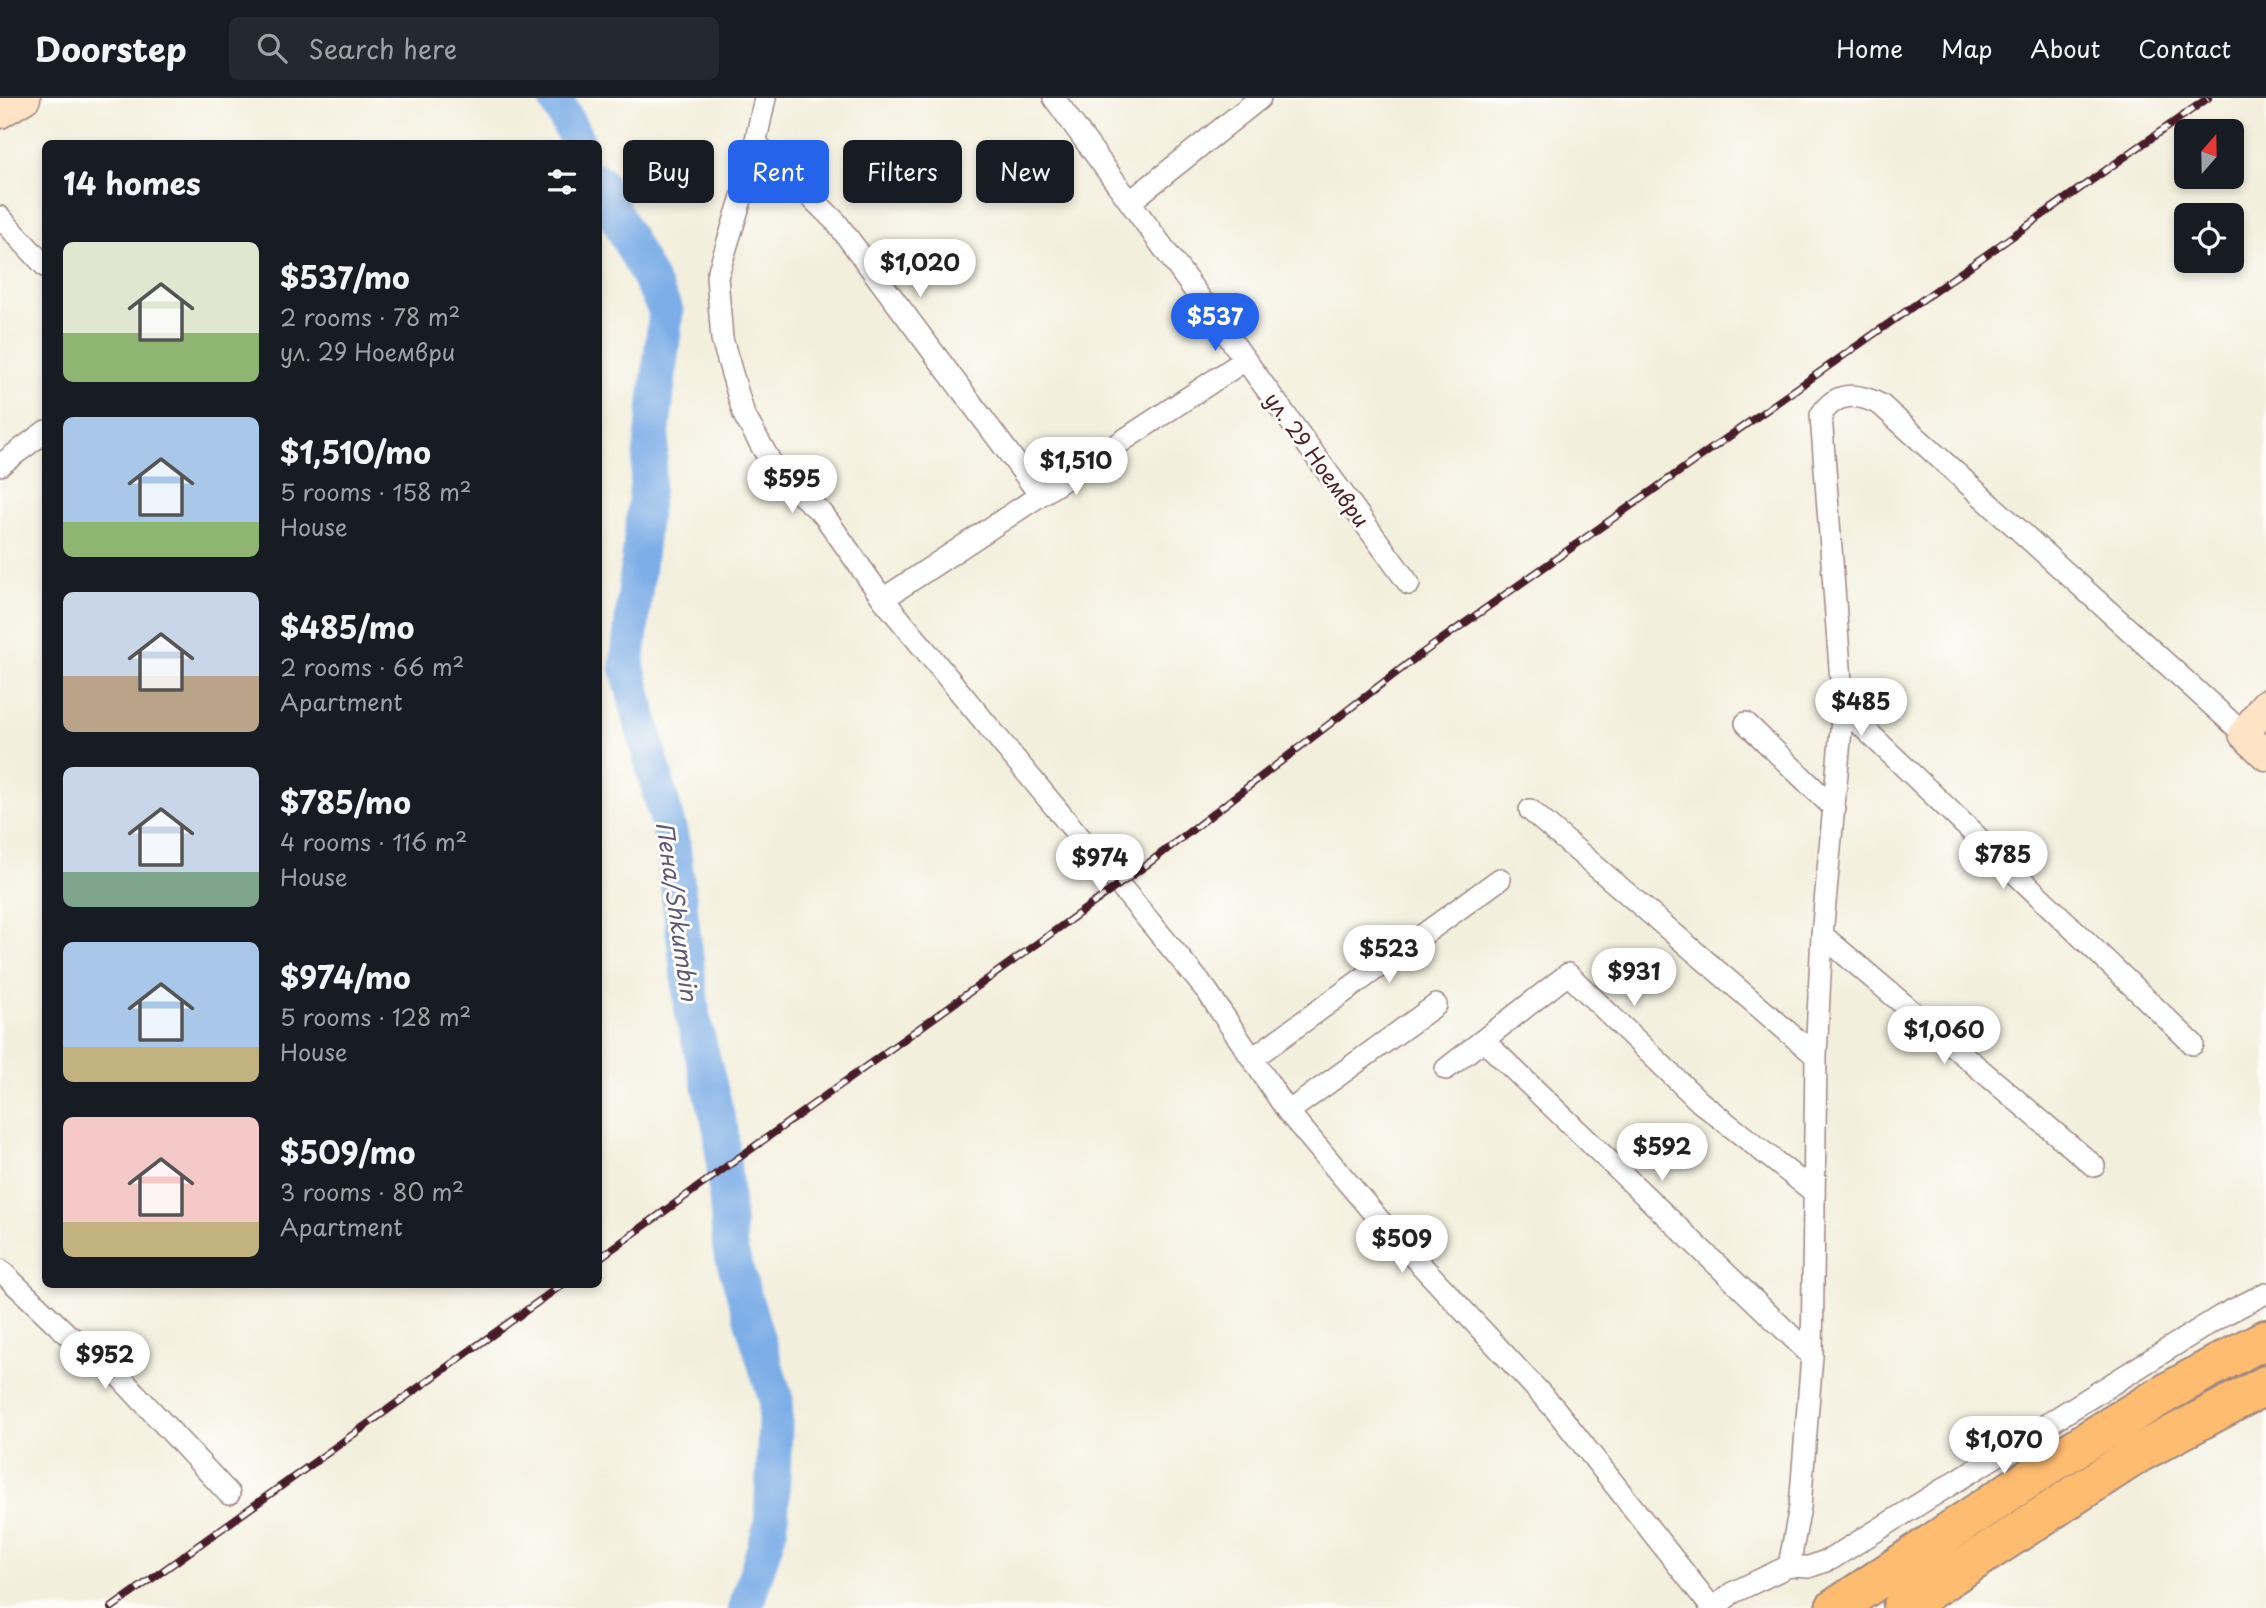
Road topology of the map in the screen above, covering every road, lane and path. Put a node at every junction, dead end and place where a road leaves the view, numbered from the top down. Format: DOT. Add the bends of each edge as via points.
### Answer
graph roads {
  1 [pos="25,98"];
  2 [pos="765,98"];
  3 [pos="1054,98"];
  4 [pos="1260,98"];
  5 [pos="0,113"];
  6 [pos="755,140"];
  7 [pos="1131,201"];
  8 [pos="740,203"];
  9 [pos="817,203"];
  10 [pos="0,217"];
  11 [pos="42,263"];
  12 [pos="1245,360"];
  13 [pos="42,434"];
  14 [pos="0,465"];
  15 [pos="1040,495"];
  16 [pos="1409,583"];
  17 [pos="883,598"];
  18 [pos="2266,704"];
  19 [pos="1843,708"];
  20 [pos="1746,723"];
  21 [pos="2244,734"];
  22 [pos="2266,755"];
  23 [pos="1835,809"];
  24 [pos="1530,810"];
  25 [pos="1500,879"];
  26 [pos="1822,935"];
  27 [pos="1436,1005"];
  28 [pos="1483,1040"];
  29 [pos="2193,1044"];
  30 [pos="1816,1056"];
  31 [pos="1253,1058"];
  32 [pos="1446,1069"];
  33 [pos="1288,1112"];
  34 [pos="2094,1166"];
  35 [pos="1814,1192"];
  36 [pos="0,1270"];
  37 [pos="2266,1293"];
  38 [pos="2266,1339"];
  39 [pos="1812,1356"];
  40 [pos="2266,1385"];
  41 [pos="229,1494"];
  42 [pos="1788,1566"];
  43 [pos="1713,1608"];
  44 [pos="1835,1608"];
  45 [pos="1902,1608"];
  1 -- 5 [label="main road"];
  2 -- 6 [label="street"];
  3 -- 7 [label="street, ул. 29 Ноември"];
  4 -- 7 [label="street"];
  7 -- 12 [label="street, ул. 29 Ноември"];
  8 -- 17 [label="street" via="717,278 722,340 744,415 778,475 822,514"];
  9 -- 15 [label="street" via="836,222"];
  10 -- 11 [label="street"];
  12 -- 15 [label="street"];
  12 -- 16 [label="street, ул. 29 Ноември"];
  13 -- 14 [label="street"];
  15 -- 17 [label="street"];
  17 -- 31 [label="street" via="1207,991"];
  18 -- 21 [label="main road"];
  19 -- 21 [label="street" via="1821,415 1838,398 1855,395 1881,405"];
  19 -- 23 [label="street"];
  19 -- 29 [label="street"];
  20 -- 23 [label="street"];
  21 -- 22 [label="main road"];
  23 -- 26 [label="street"];
  24 -- 30 [label="street"];
  25 -- 31 [label="street"];
  26 -- 30 [label="street"];
  26 -- 34 [label="street"];
  27 -- 33 [label="street"];
  28 -- 32 [label="street"];
  28 -- 35 [label="street" via="1568,974 1700,1102"];
  28 -- 39 [label="street"];
  30 -- 35 [label="street"];
  31 -- 33 [label="street"];
  33 -- 43 [label="street" via="1381,1223 1555,1409"];
  35 -- 39 [label="street"];
  36 -- 41 [label="street" via="67,1334 106,1362"];
  37 -- 42 [label="street" via="2210,1323 1831,1559 1809,1567"];
  38 -- 44 [label="highway" via="2074,1451"];
  39 -- 42 [label="street" via="1800,1507"];
  40 -- 45 [label="highway" via="2139,1453"];
  42 -- 43 [label="street" via="1731,1593"];
}
